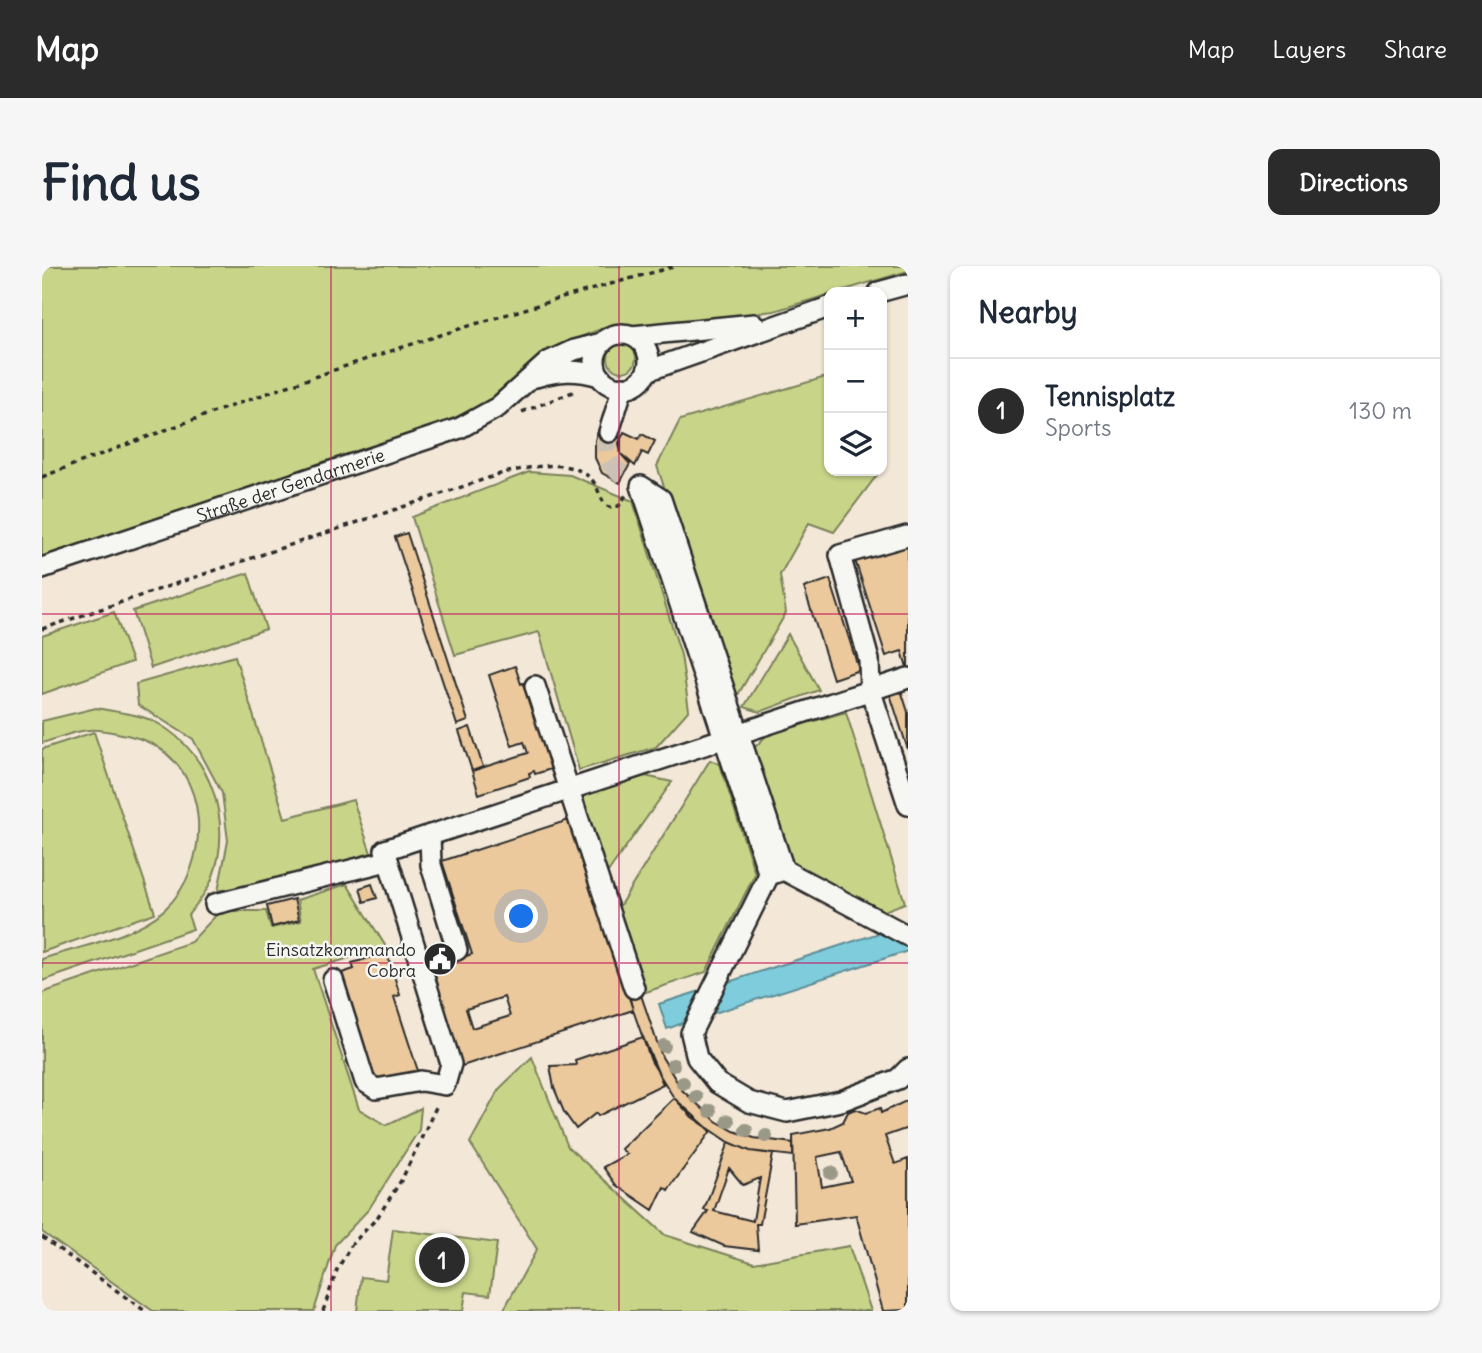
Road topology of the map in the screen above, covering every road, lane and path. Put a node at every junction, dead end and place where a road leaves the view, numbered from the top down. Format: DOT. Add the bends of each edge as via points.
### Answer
graph roads {
  1 [pos="677,266"];
  2 [pos="908,284"];
  3 [pos="887,290"];
  4 [pos="824,308"];
  5 [pos="782,321"];
  6 [pos="632,336"];
  7 [pos="602,343"];
  8 [pos="647,371"];
  9 [pos="600,376"];
  10 [pos="528,380"];
  11 [pos="623,387"];
  12 [pos="582,392"];
  13 [pos="515,415"];
  14 [pos="609,432"];
  15 [pos="42,477"];
  16 [pos="633,481"];
  17 [pos="907,536"];
  18 [pos="42,568"];
  19 [pos="42,629"];
  20 [pos="908,678"];
  21 [pos="535,686"];
  22 [pos="870,690"];
  23 [pos="730,737"];
  24 [pos="569,790"];
  25 [pos="908,805"];
  26 [pos="430,835"];
  27 [pos="387,861"];
  28 [pos="776,873"];
  29 [pos="215,904"];
  30 [pos="908,936"];
  31 [pos="419,961"];
  32 [pos="333,980"];
  33 [pos="634,988"];
  34 [pos="908,1069"];
  35 [pos="445,1085"];
  36 [pos="42,1237"];
  37 [pos="145,1311"];
  38 [pos="323,1311"];
  1 -- 15 [label="path" via="545,301 166,428"];
  2 -- 3 [label="street"];
  4 -- 5 [label="street"];
  5 -- 6 [label="street"];
  5 -- 8 [label="street"];
  6 -- 7 [label="street" via="615,335"];
  6 -- 8 [label="street" via="646,348"];
  7 -- 9 [label="street" via="594,359"];
  7 -- 10 [label="street, Straße der Gendarmerie" via="548,362"];
  8 -- 11 [label="street" via="638,382"];
  9 -- 10 [label="street, Straße der Gendarmerie" via="580,370 558,371"];
  9 -- 11 [label="street"];
  10 -- 18 [label="street, Straße der Gendarmerie" via="498,407 460,428"];
  11 -- 14 [label="street"];
  12 -- 13 [label="path" via="558,396"];
  16 -- 19 [label="path" via="614,508 605,505 592,480 578,471 541,465 503,473"];
  16 -- 23 [label="street" via="661,499"];
  17 -- 22 [label="street" via="840,555 869,660"];
  20 -- 22 [label="street"];
  21 -- 24 [label="street"];
  22 -- 23 [label="street"];
  22 -- 25 [label="street"];
  23 -- 24 [label="street"];
  23 -- 28 [label="street"];
  24 -- 26 [label="street"];
  24 -- 33 [label="street"];
  26 -- 27 [label="street" via="385,850"];
  26 -- 31 [label="street" via="431,865 457,950"];
  27 -- 29 [label="street"];
  27 -- 31 [label="street"];
  28 -- 30 [label="street"];
  28 -- 34 [label="street" via="691,1033 697,1058 717,1083 738,1096 787,1112 841,1101 898,1079"];
  31 -- 35 [label="street" via="452,1064"];
  32 -- 35 [label="street" via="365,1082 376,1089 421,1081"];
  35 -- 38 [label="path" via="402,1179 337,1270"];
  36 -- 37 [label="path"];
}
